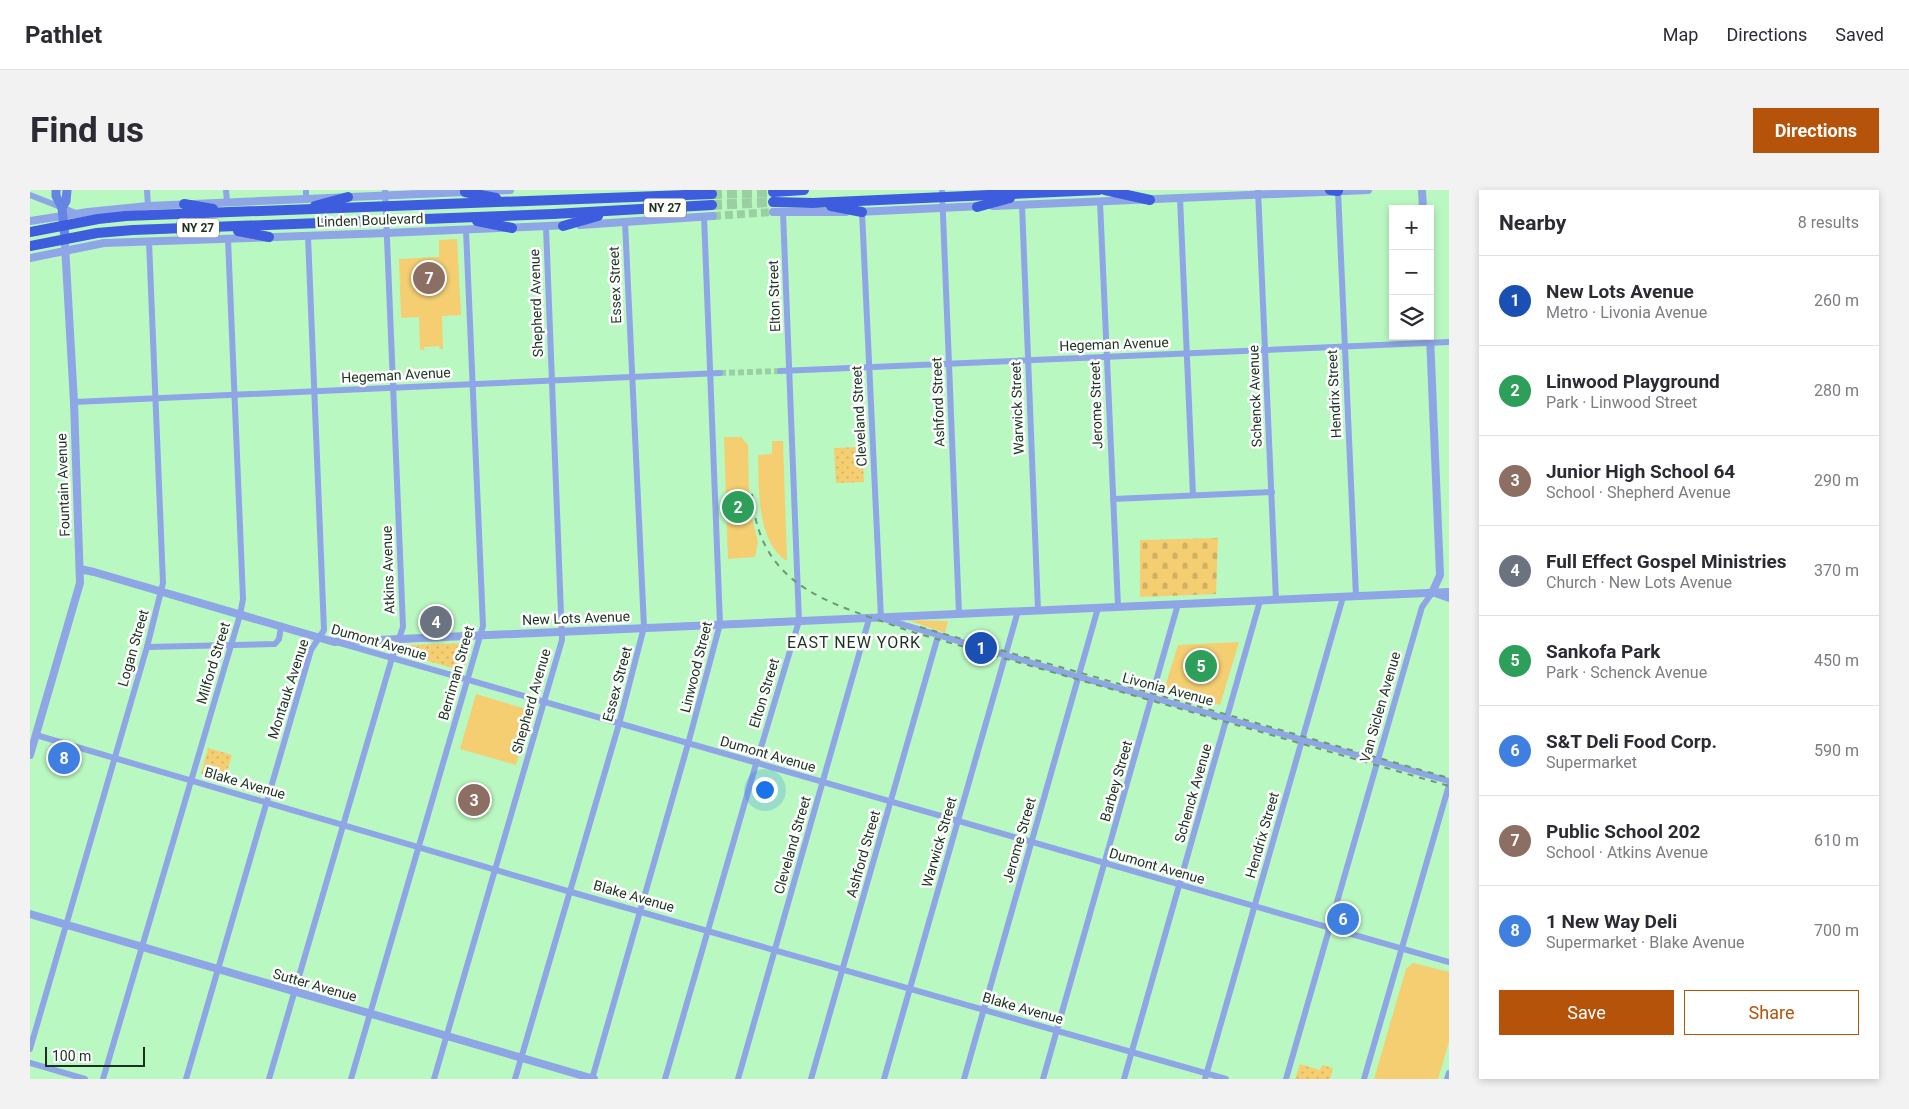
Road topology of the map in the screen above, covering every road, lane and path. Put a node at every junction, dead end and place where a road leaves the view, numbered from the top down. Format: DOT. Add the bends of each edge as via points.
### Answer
graph roads {
  1 [pos="56,190"];
  2 [pos="67,190"];
  3 [pos="147,190"];
  4 [pos="226,190"];
  5 [pos="306,190"];
  6 [pos="510,190"];
  7 [pos="596,190"];
  8 [pos="804,190"];
  9 [pos="1099,190"];
  10 [pos="1105,190"];
  11 [pos="1368,190"];
  12 [pos="1422,190"];
  13 [pos="465,191"];
  14 [pos="1334,191"];
  15 [pos="385,193"];
  16 [pos="942,193"];
  17 [pos="1031,193"];
  18 [pos="1258,193"];
  19 [pos="712,194"];
  20 [pos="30,195"];
  21 [pos="348,197"];
  22 [pos="1180,198"];
  23 [pos="306,199"];
  24 [pos="562,199"];
  25 [pos="1150,200"];
  26 [pos="517,201"];
  27 [pos="227,202"];
  28 [pos="773,202"];
  29 [pos="813,202"];
  30 [pos="1100,202"];
  31 [pos="184,204"];
  32 [pos="1022,205"];
  33 [pos="1423,205"];
  34 [pos="148,206"];
  35 [pos="386,207"];
  36 [pos="977,207"];
  37 [pos="943,208"];
  38 [pos="297,211"];
  39 [pos="618,211"];
  40 [pos="713,211"];
  41 [pos="783,212"];
  42 [pos="862,212"];
  43 [pos="233,213"];
  44 [pos="63,216"];
  45 [pos="704,216"];
  46 [pos="459,218"];
  47 [pos="30,221"];
  48 [pos="386,221"];
  49 [pos="625,222"];
  50 [pos="563,226"];
  51 [pos="223,227"];
  52 [pos="546,227"];
  53 [pos="512,228"];
  54 [pos="466,230"];
  55 [pos="30,232"];
  56 [pos="387,234"];
  57 [pos="308,236"];
  58 [pos="269,237"];
  59 [pos="65,238"];
  60 [pos="228,239"];
  61 [pos="149,241"];
  62 [pos="30,246"];
  63 [pos="65,249"];
  64 [pos="30,258"];
  65 [pos="1430,340"];
  66 [pos="1449,342"];
  67 [pos="1345,347"];
  68 [pos="1265,350"];
  69 [pos="1186,353"];
  70 [pos="1107,357"];
  71 [pos="1028,360"];
  72 [pos="949,364"];
  73 [pos="869,367"];
  74 [pos="780,371"];
  75 [pos="790,371"];
  76 [pos="711,374"];
  77 [pos="720,374"];
  78 [pos="632,377"];
  79 [pos="552,381"];
  80 [pos="473,384"];
  81 [pos="394,388"];
  82 [pos="314,391"];
  83 [pos="235,394"];
  84 [pos="156,398"];
  85 [pos="74,402"];
  86 [pos="1272,492"];
  87 [pos="1193,495"];
  88 [pos="1113,499"];
  89 [pos="80,570"];
  90 [pos="162,592"];
  91 [pos="1449,592"];
  92 [pos="1432,593"];
  93 [pos="1356,596"];
  94 [pos="1343,597"];
  95 [pos="1449,599"];
  96 [pos="1276,600"];
  97 [pos="1260,601"];
  98 [pos="1178,604"];
  99 [pos="1118,606"];
  100 [pos="1098,608"];
  101 [pos="1038,610"];
  102 [pos="1018,611"];
  103 [pos="959,614"];
  104 [pos="240,615"];
  105 [pos="881,618"];
  106 [pos="869,619"];
  107 [pos="799,621"];
  108 [pos="720,624"];
  109 [pos="281,626"];
  110 [pos="644,627"];
  111 [pos="562,631"];
  112 [pos="481,634"];
  113 [pos="938,636"];
  114 [pos="318,637"];
  115 [pos="400,638"];
  116 [pos="334,642"];
  117 [pos="230,644"];
  118 [pos="147,647"];
  119 [pos="1005,656"];
  120 [pos="392,658"];
  121 [pos="1079,677"];
  122 [pos="468,680"];
  123 [pos="1153,698"];
  124 [pos="544,702"];
  125 [pos="1227,718"];
  126 [pos="619,724"];
  127 [pos="36,735"];
  128 [pos="1302,739"];
  129 [pos="688,744"];
  130 [pos="30,755"];
  131 [pos="114,758"];
  132 [pos="1376,762"];
  133 [pos="756,764"];
  134 [pos="191,780"];
  135 [pos="1449,781"];
  136 [pos="823,783"];
  137 [pos="1449,785"];
  138 [pos="891,802"];
  139 [pos="267,803"];
  140 [pos="958,822"];
  141 [pos="343,825"];
  142 [pos="1031,842"];
  143 [pos="419,847"];
  144 [pos="1105,864"];
  145 [pos="495,870"];
  146 [pos="1179,885"];
  147 [pos="570,891"];
  148 [pos="1254,906"];
  149 [pos="640,911"];
  150 [pos="30,914"];
  151 [pos="66,925"];
  152 [pos="1329,928"];
  153 [pos="708,931"];
  154 [pos="142,947"];
  155 [pos="1402,949"];
  156 [pos="775,950"];
  157 [pos="1449,962"];
  158 [pos="843,969"];
  159 [pos="218,970"];
  160 [pos="910,989"];
  161 [pos="294,992"];
  162 [pos="984,1010"];
  163 [pos="370,1014"];
  164 [pos="1057,1031"];
  165 [pos="447,1036"];
  166 [pos="30,1049"];
  167 [pos="1132,1052"];
  168 [pos="521,1058"];
  169 [pos="30,1063"];
  170 [pos="1449,1073"];
  171 [pos="1206,1076"];
  172 [pos="85,1079"];
  173 [pos="102,1079"];
  174 [pos="186,1079"];
  175 [pos="269,1079"];
  176 [pos="352,1079"];
  177 [pos="434,1079"];
  178 [pos="515,1079"];
  179 [pos="593,1079"];
  180 [pos="665,1079"];
  181 [pos="738,1079"];
  182 [pos="811,1079"];
  183 [pos="884,1079"];
  184 [pos="964,1079"];
  185 [pos="1043,1079"];
  186 [pos="1124,1079"];
  187 [pos="1226,1079"];
  188 [pos="1286,1079"];
  189 [pos="1364,1079"];
  190 [pos="1447,1079"];
  1 -- 44 [label="main road, Fountain Avenue"];
  2 -- 44 [label="main road, Fountain Avenue"];
  3 -- 34 [label="street"];
  4 -- 27 [label="street"];
  5 -- 23 [label="street"];
  6 -- 13 [label="street, Linden Boulevard"];
  7 -- 24 [label="highway"];
  8 -- 28 [label="highway"];
  9 -- 17 [label="highway"];
  10 -- 25 [label="highway"];
  11 -- 14 [label="street"];
  12 -- 33 [label="street"];
  13 -- 15 [label="street, Linden Boulevard"];
  13 -- 26 [label="highway"];
  14 -- 18 [label="street"];
  14 -- 67 [label="street, Hendrix Street"];
  15 -- 21 [label="street, Linden Boulevard"];
  15 -- 35 [label="street, Atkins Avenue"];
  16 -- 17 [label="highway"];
  16 -- 29 [label="highway"];
  16 -- 37 [label="street, Ashford Street"];
  17 -- 36 [label="highway"];
  18 -- 22 [label="street"];
  18 -- 68 [label="street, Schenck Avenue"];
  19 -- 24 [label="highway, Linden Boulevard / NY 27"];
  20 -- 44 [label="street"];
  21 -- 23 [label="street, Linden Boulevard"];
  21 -- 38 [label="highway"];
  22 -- 25 [label="street"];
  22 -- 69 [label="street"];
  23 -- 27 [label="street, Linden Boulevard"];
  24 -- 26 [label="highway, Linden Boulevard / NY 27"];
  25 -- 30 [label="street"];
  26 -- 35 [label="highway, Linden Boulevard / NY 27"];
  27 -- 31 [label="street, Linden Boulevard"];
  28 -- 29 [label="highway"];
  28 -- 41 [label="street"];
  29 -- 42 [label="highway"];
  30 -- 32 [label="street"];
  30 -- 70 [label="street, Jerome Street"];
  31 -- 34 [label="street, Linden Boulevard"];
  31 -- 43 [label="highway"];
  32 -- 36 [label="street"];
  32 -- 71 [label="street, Warwick Street"];
  34 -- 44 [label="street, Linden Boulevard"];
  35 -- 38 [label="highway, Linden Boulevard / NY 27"];
  35 -- 48 [label="street, Atkins Avenue"];
  36 -- 37 [label="street"];
  37 -- 42 [label="street"];
  37 -- 72 [label="street, Ashford Street"];
  38 -- 43 [label="highway, Linden Boulevard / NY 27"];
  39 -- 40 [label="highway, Linden Boulevard / NY 27"];
  39 -- 46 [label="highway, Linden Boulevard / NY 27"];
  39 -- 50 [label="highway"];
  40 -- 45 [label="street, Linden Boulevard"];
  41 -- 42 [label="street"];
  41 -- 75 [label="street, Elton Street"];
  42 -- 73 [label="street, Cleveland Street"];
  43 -- 44 [label="highway, Linden Boulevard / NY 27" via="98,219"];
  44 -- 47 [label="street, Linden Boulevard"];
  44 -- 55 [label="highway, Linden Boulevard / NY 27"];
  44 -- 59 [label="main road, Fountain Avenue"];
  45 -- 49 [label="street, Linden Boulevard"];
  45 -- 76 [label="street, Linwood Street"];
  46 -- 48 [label="highway, Linden Boulevard / NY 27"];
  46 -- 53 [label="highway"];
  48 -- 51 [label="highway, Linden Boulevard / NY 27"];
  48 -- 56 [label="street, Atkins Avenue"];
  49 -- 50 [label="street, Linden Boulevard"];
  49 -- 78 [label="street, Essex Street"];
  50 -- 52 [label="street, Linden Boulevard"];
  51 -- 58 [label="highway"];
  51 -- 59 [label="highway, Linden Boulevard / NY 27" via="97,232"];
  52 -- 53 [label="street, Linden Boulevard"];
  52 -- 79 [label="street, Shepherd Avenue"];
  53 -- 54 [label="street, Linden Boulevard"];
  54 -- 56 [label="street, Linden Boulevard"];
  54 -- 80 [label="street, Berriman Street"];
  56 -- 57 [label="street, Linden Boulevard"];
  56 -- 81 [label="street, Atkins Avenue"];
  57 -- 58 [label="street, Linden Boulevard"];
  57 -- 82 [label="street, Montauk Avenue"];
  58 -- 60 [label="street, Linden Boulevard"];
  59 -- 62 [label="highway, Linden Boulevard / NY 27"];
  59 -- 63 [label="street, Fountain Avenue"];
  60 -- 61 [label="street, Linden Boulevard"];
  60 -- 83 [label="street, Milford Street"];
  61 -- 63 [label="street, Linden Boulevard"];
  61 -- 84 [label="street, Logan Street"];
  63 -- 64 [label="street, Linden Boulevard"];
  63 -- 85 [label="street, Fountain Avenue"];
  65 -- 66 [label="street, Hegeman Avenue"];
  65 -- 67 [label="street, Hegeman Avenue"];
  65 -- 92 [label="street, Van Siclen Avenue" via="1440,575"];
  67 -- 68 [label="street, Hegeman Avenue"];
  67 -- 93 [label="street, Hendrix Street"];
  68 -- 69 [label="street, Hegeman Avenue"];
  68 -- 86 [label="street, Schenck Avenue"];
  69 -- 70 [label="street, Hegeman Avenue"];
  69 -- 87 [label="street"];
  70 -- 71 [label="street, Hegeman Avenue"];
  70 -- 88 [label="street, Jerome Street"];
  71 -- 72 [label="street, Hegeman Avenue"];
  71 -- 101 [label="street, Warwick Street"];
  72 -- 73 [label="street, Hegeman Avenue"];
  72 -- 103 [label="street, Ashford Street"];
  73 -- 75 [label="street, Hegeman Avenue"];
  73 -- 105 [label="street, Cleveland Street"];
  74 -- 75 [label="street, Hegeman Avenue"];
  75 -- 107 [label="street, Elton Street"];
  76 -- 77 [label="street, Hegeman Avenue"];
  76 -- 78 [label="street, Hegeman Avenue"];
  76 -- 108 [label="street, Linwood Street"];
  78 -- 79 [label="street, Hegeman Avenue"];
  78 -- 110 [label="street, Essex Street"];
  79 -- 80 [label="street, Hegeman Avenue"];
  79 -- 111 [label="street, Shepherd Avenue"];
  80 -- 81 [label="street, Hegeman Avenue"];
  80 -- 112 [label="street, Berriman Street"];
  81 -- 82 [label="street, Hegeman Avenue"];
  81 -- 115 [label="street, Atkins Avenue" via="403,627"];
  82 -- 83 [label="street, Hegeman Avenue"];
  82 -- 114 [label="street, Montauk Avenue" via="324,625"];
  83 -- 84 [label="street, Hegeman Avenue"];
  83 -- 104 [label="street, Milford Street" via="243,599"];
  84 -- 85 [label="street, Hegeman Avenue"];
  84 -- 90 [label="street, Logan Street"];
  85 -- 89 [label="street, Fountain Avenue"];
  86 -- 87 [label="street"];
  86 -- 96 [label="street, Schenck Avenue"];
  87 -- 88 [label="street"];
  88 -- 99 [label="street, Jerome Street"];
  89 -- 90 [label="street, Dumont Avenue"];
  89 -- 127 [label="street, Fountain Avenue" via="80,583"];
  90 -- 104 [label="street, Dumont Avenue"];
  90 -- 118 [label="street, Logan Street"];
  91 -- 92 [label="street, New Lots Avenue"];
  92 -- 93 [label="street, New Lots Avenue"];
  92 -- 95 [label="street"];
  92 -- 132 [label="street, Van Siclen Avenue" via="1422,607"];
  93 -- 94 [label="street, New Lots Avenue"];
  94 -- 96 [label="street, New Lots Avenue"];
  94 -- 128 [label="street, Hendrix Street"];
  96 -- 97 [label="street, New Lots Avenue"];
  97 -- 98 [label="street, New Lots Avenue"];
  97 -- 125 [label="street, Schenck Avenue"];
  98 -- 99 [label="street, New Lots Avenue"];
  98 -- 123 [label="street, Barbey Street"];
  99 -- 100 [label="street, New Lots Avenue"];
  100 -- 101 [label="street, New Lots Avenue"];
  100 -- 121 [label="street, Jerome Street"];
  101 -- 102 [label="street, New Lots Avenue"];
  102 -- 103 [label="street, New Lots Avenue"];
  102 -- 119 [label="street, Warwick Street"];
  103 -- 105 [label="street, New Lots Avenue"];
  104 -- 109 [label="street, Dumont Avenue"];
  104 -- 117 [label="street, Milford Street"];
  105 -- 106 [label="street, New Lots Avenue"];
  105 -- 113 [label="street, Livonia Avenue"];
  106 -- 107 [label="street, New Lots Avenue"];
  106 -- 136 [label="street, Cleveland Street"];
  107 -- 108 [label="street, New Lots Avenue"];
  107 -- 133 [label="street, Elton Street"];
  108 -- 110 [label="street, New Lots Avenue"];
  108 -- 129 [label="street, Linwood Street"];
  109 -- 114 [label="street, Dumont Avenue"];
  109 -- 117 [label="street" via="280,639 276,644"];
  110 -- 111 [label="street, New Lots Avenue"];
  110 -- 126 [label="street, Essex Street"];
  111 -- 112 [label="street, New Lots Avenue"];
  111 -- 124 [label="street, Shepherd Avenue"];
  112 -- 115 [label="street, New Lots Avenue"];
  112 -- 122 [label="street, Berriman Street"];
  113 -- 119 [label="street, Livonia Avenue"];
  113 -- 138 [label="street, Ashford Street"];
  114 -- 116 [label="street, Dumont Avenue"];
  114 -- 139 [label="street, Montauk Avenue" via="311,650"];
  115 -- 116 [label="street, New Lots Avenue"];
  115 -- 120 [label="street, Atkins Avenue"];
  116 -- 120 [label="street, Dumont Avenue"];
  117 -- 118 [label="street"];
  117 -- 134 [label="street, Milford Street"];
  118 -- 131 [label="street, Logan Street"];
  119 -- 121 [label="street, Livonia Avenue"];
  119 -- 140 [label="street, Warwick Street"];
  120 -- 122 [label="street, Dumont Avenue"];
  120 -- 141 [label="street, Atkins Avenue"];
  121 -- 123 [label="street, Livonia Avenue"];
  121 -- 142 [label="street, Jerome Street"];
  122 -- 124 [label="street, Dumont Avenue"];
  122 -- 143 [label="street, Berriman Street"];
  123 -- 125 [label="street, Livonia Avenue"];
  123 -- 144 [label="street, Barbey Street"];
  124 -- 126 [label="street, Dumont Avenue"];
  124 -- 145 [label="street, Shepherd Avenue"];
  125 -- 128 [label="street, Livonia Avenue"];
  125 -- 146 [label="street, Schenck Avenue"];
  126 -- 129 [label="street, Dumont Avenue"];
  126 -- 147 [label="street, Essex Street"];
  127 -- 130 [label="street, Fountain Avenue"];
  127 -- 131 [label="street, Blake Avenue"];
  128 -- 132 [label="street, Livonia Avenue"];
  128 -- 148 [label="street, Hendrix Street"];
  129 -- 133 [label="street, Dumont Avenue"];
  129 -- 149 [label="street, Linwood Street"];
  131 -- 134 [label="street, Blake Avenue"];
  131 -- 151 [label="street, Logan Street"];
  132 -- 135 [label="street, Livonia Avenue"];
  132 -- 152 [label="street, Van Siclen Avenue"];
  133 -- 136 [label="street, Dumont Avenue"];
  133 -- 153 [label="street, Elton Street"];
  134 -- 139 [label="street, Blake Avenue"];
  134 -- 154 [label="street, Milford Street"];
  136 -- 138 [label="street, Dumont Avenue"];
  136 -- 156 [label="street, Cleveland Street"];
  137 -- 155 [label="street"];
  138 -- 140 [label="street, Dumont Avenue"];
  138 -- 158 [label="street, Ashford Street"];
  139 -- 141 [label="street, Blake Avenue"];
  139 -- 159 [label="street, Montauk Avenue"];
  140 -- 142 [label="street, Dumont Avenue"];
  140 -- 160 [label="street, Warwick Street"];
  141 -- 143 [label="street, Blake Avenue"];
  141 -- 161 [label="street, Atkins Avenue"];
  142 -- 144 [label="street, Dumont Avenue"];
  142 -- 162 [label="street, Jerome Street"];
  143 -- 145 [label="street, Blake Avenue"];
  143 -- 163 [label="street, Berriman Street"];
  144 -- 146 [label="street, Dumont Avenue"];
  144 -- 164 [label="street, Barbey Street"];
  145 -- 147 [label="street, Blake Avenue"];
  145 -- 165 [label="street, Shepherd Avenue"];
  146 -- 148 [label="street, Dumont Avenue"];
  146 -- 167 [label="street, Schenck Avenue"];
  147 -- 149 [label="street, Blake Avenue"];
  147 -- 168 [label="street, Essex Street"];
  148 -- 152 [label="street, Dumont Avenue"];
  148 -- 171 [label="street, Hendrix Street"];
  149 -- 153 [label="street, Blake Avenue"];
  149 -- 179 [label="street, Linwood Street"];
  150 -- 151 [label="street, Sutter Avenue"];
  151 -- 154 [label="street, Sutter Avenue"];
  151 -- 166 [label="street, Logan Street"];
  152 -- 155 [label="street, Dumont Avenue"];
  152 -- 188 [label="street, Van Siclen Avenue"];
  153 -- 156 [label="street, Blake Avenue"];
  153 -- 180 [label="street, Elton Street"];
  154 -- 159 [label="street, Sutter Avenue"];
  154 -- 173 [label="street, Milford Street"];
  155 -- 157 [label="street, Dumont Avenue"];
  155 -- 189 [label="street"];
  156 -- 158 [label="street, Blake Avenue"];
  156 -- 181 [label="street, Cleveland Street"];
  158 -- 160 [label="street, Blake Avenue"];
  158 -- 182 [label="street, Ashford Street"];
  159 -- 161 [label="street, Sutter Avenue"];
  159 -- 174 [label="street, Montauk Avenue"];
  160 -- 162 [label="street, Blake Avenue"];
  160 -- 183 [label="street, Warwick Street"];
  161 -- 163 [label="street, Sutter Avenue"];
  161 -- 175 [label="street, Atkins Avenue"];
  162 -- 164 [label="street, Blake Avenue"];
  162 -- 184 [label="street, Jerome Street"];
  163 -- 165 [label="street, Sutter Avenue"];
  163 -- 176 [label="street, Berriman Street"];
  164 -- 167 [label="street, Blake Avenue"];
  164 -- 185 [label="street, Barbey Street"];
  165 -- 168 [label="street, Sutter Avenue"];
  165 -- 177 [label="street, Shepherd Avenue"];
  167 -- 171 [label="street, Blake Avenue"];
  167 -- 186 [label="street, Schenck Avenue"];
  168 -- 178 [label="street, Essex Street"];
  168 -- 179 [label="street, Sutter Avenue"];
  169 -- 172 [label="street"];
  170 -- 190 [label="street"];
  171 -- 187 [label="street, Blake Avenue"];
}
